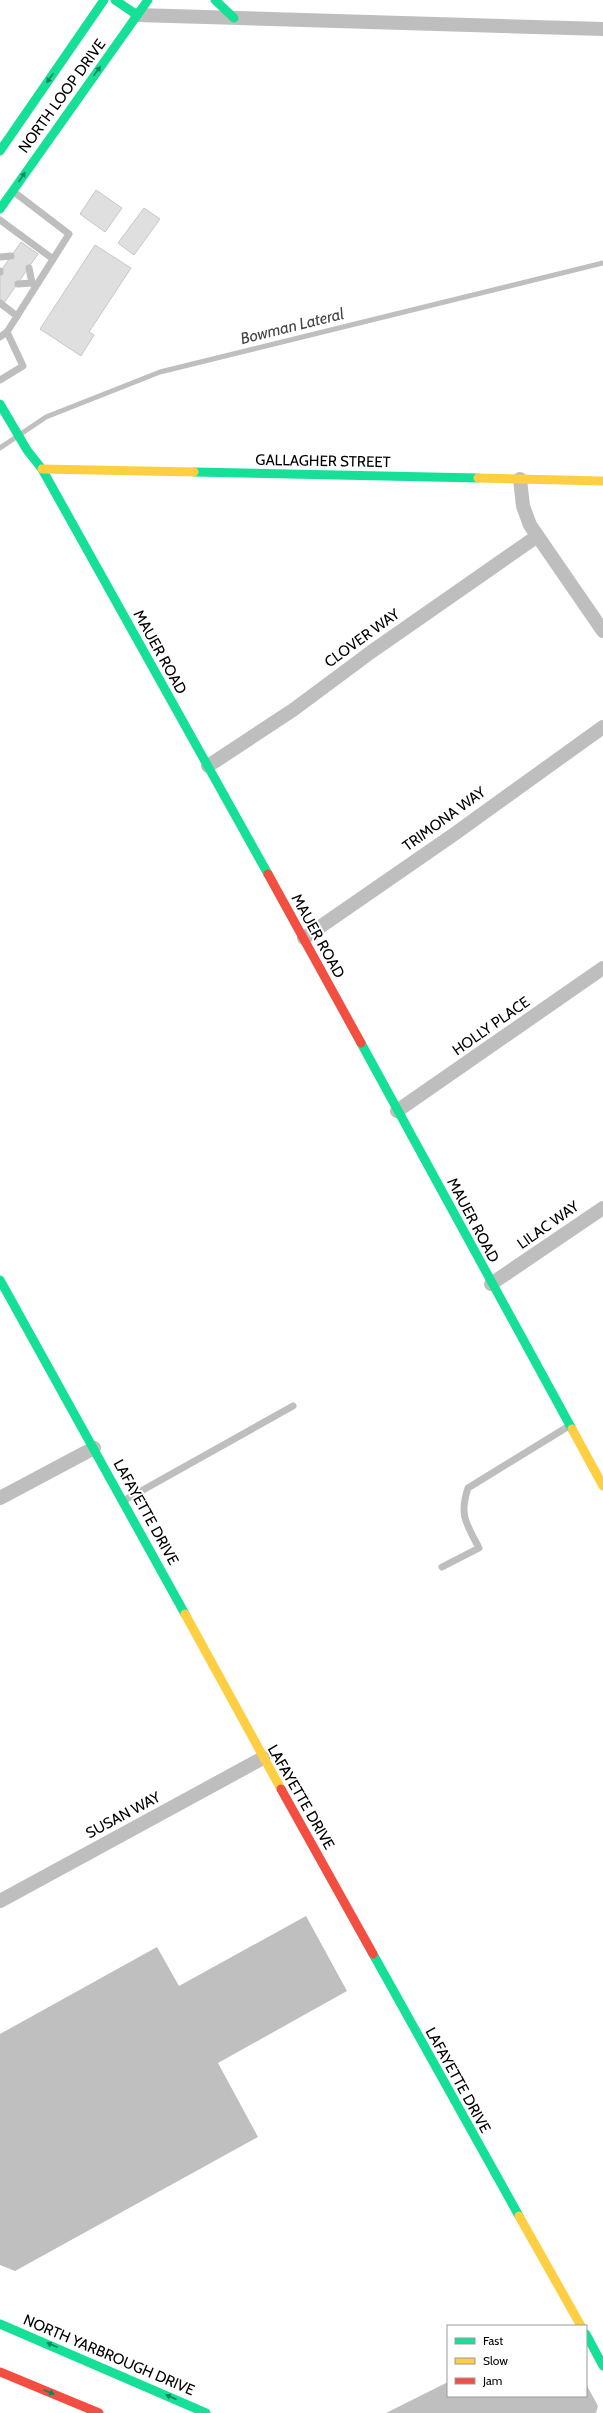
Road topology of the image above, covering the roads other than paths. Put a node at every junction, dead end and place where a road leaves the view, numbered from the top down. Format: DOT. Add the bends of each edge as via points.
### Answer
graph roads {
  1 [pos="104,0"];
  2 [pos="115,0"];
  3 [pos="148,0"];
  4 [pos="215,0"];
  5 [pos="138,15"];
  6 [pos="234,18"];
  7 [pos="603,29"];
  8 [pos="8,140"];
  9 [pos="0,151"];
  10 [pos="0,161"];
  11 [pos="13,191"];
  12 [pos="0,209"];
  13 [pos="0,220"];
  14 [pos="11,256"];
  15 [pos="0,257"];
  16 [pos="53,259"];
  17 [pos="29,268"];
  18 [pos="18,284"];
  19 [pos="34,284"];
  20 [pos="0,303"];
  21 [pos="17,316"];
  22 [pos="6,332"];
  23 [pos="0,337"];
  24 [pos="0,380"];
  25 [pos="0,404"];
  26 [pos="42,469"];
  27 [pos="520,480"];
  28 [pos="603,481"];
  29 [pos="536,537"];
  30 [pos="603,631"];
  31 [pos="603,727"];
  32 [pos="208,766"];
  33 [pos="304,938"];
  34 [pos="603,968"];
  35 [pos="397,1110"];
  36 [pos="603,1208"];
  37 [pos="0,1280"];
  38 [pos="491,1284"];
  39 [pos="293,1406"];
  40 [pos="569,1425"];
  41 [pos="94,1448"];
  42 [pos="603,1486"];
  43 [pos="0,1498"];
  44 [pos="124,1500"];
  45 [pos="442,1567"];
  46 [pos="263,1758"];
  47 [pos="0,1901"];
  48 [pos="0,2324"];
  49 [pos="580,2325"];
  50 [pos="587,2336"];
  51 [pos="603,2366"];
  52 [pos="0,2372"];
  53 [pos="99,2413"];
  54 [pos="206,2413"];
  1 -- 8 [label="street, NORTH LOOP DRIVE, one-way"];
  2 -- 5 [label="street"];
  3 -- 5 [label="street, NORTH LOOP DRIVE"];
  4 -- 6 [label="street"];
  5 -- 6 [label="street"];
  11 -- 5 [label="street, NORTH LOOP DRIVE, one-way"];
  6 -- 7 [label="street"];
  8 -- 9 [label="street, NORTH LOOP DRIVE"];
  8 -- 10 [label="street"];
  11 -- 12 [label="street, NORTH LOOP DRIVE"];
  11 -- 16 [label="lane" via="69,234"];
  13 -- 16 [label="lane"];
  14 -- 15 [label="lane"];
  16 -- 19 [label="lane"];
  17 -- 19 [label="lane"];
  18 -- 19 [label="lane"];
  19 -- 21 [label="lane"];
  20 -- 21 [label="lane"];
  21 -- 22 [label="lane"];
  22 -- 23 [label="lane"];
  22 -- 24 [label="lane" via="23,366"];
  25 -- 26 [label="street, MAUER ROAD"];
  26 -- 27 [label="street, GALLAGHER STREET"];
  26 -- 32 [label="street, MAUER ROAD"];
  27 -- 28 [label="street, GALLAGHER STREET"];
  27 -- 29 [label="street" via="523,506"];
  29 -- 30 [label="street"];
  29 -- 32 [label="street, CLOVER WAY" via="371,652 293,710"];
  31 -- 33 [label="street, TRIMONA WAY" via="454,835"];
  32 -- 33 [label="street, MAUER ROAD"];
  33 -- 35 [label="street, MAUER ROAD"];
  34 -- 35 [label="street, HOLLY PLACE"];
  35 -- 38 [label="street, MAUER ROAD"];
  36 -- 38 [label="street, LILAC WAY"];
  37 -- 41 [label="street, LAFAYETTE DRIVE"];
  38 -- 40 [label="street, MAUER ROAD"];
  39 -- 44 [label="lane"];
  40 -- 42 [label="street, MAUER ROAD"];
  40 -- 45 [label="lane" via="468,1488 463,1504 463,1517 479,1548"];
  41 -- 43 [label="street"];
  41 -- 44 [label="street, LAFAYETTE DRIVE"];
  44 -- 46 [label="street, LAFAYETTE DRIVE"];
  46 -- 47 [label="street, SUSAN WAY"];
  46 -- 49 [label="street, LAFAYETTE DRIVE"];
  54 -- 48 [label="street, NORTH YARBROUGH DRIVE, one-way"];
  50 -- 51 [label="street"];
  52 -- 53 [label="street, one-way"];
}
